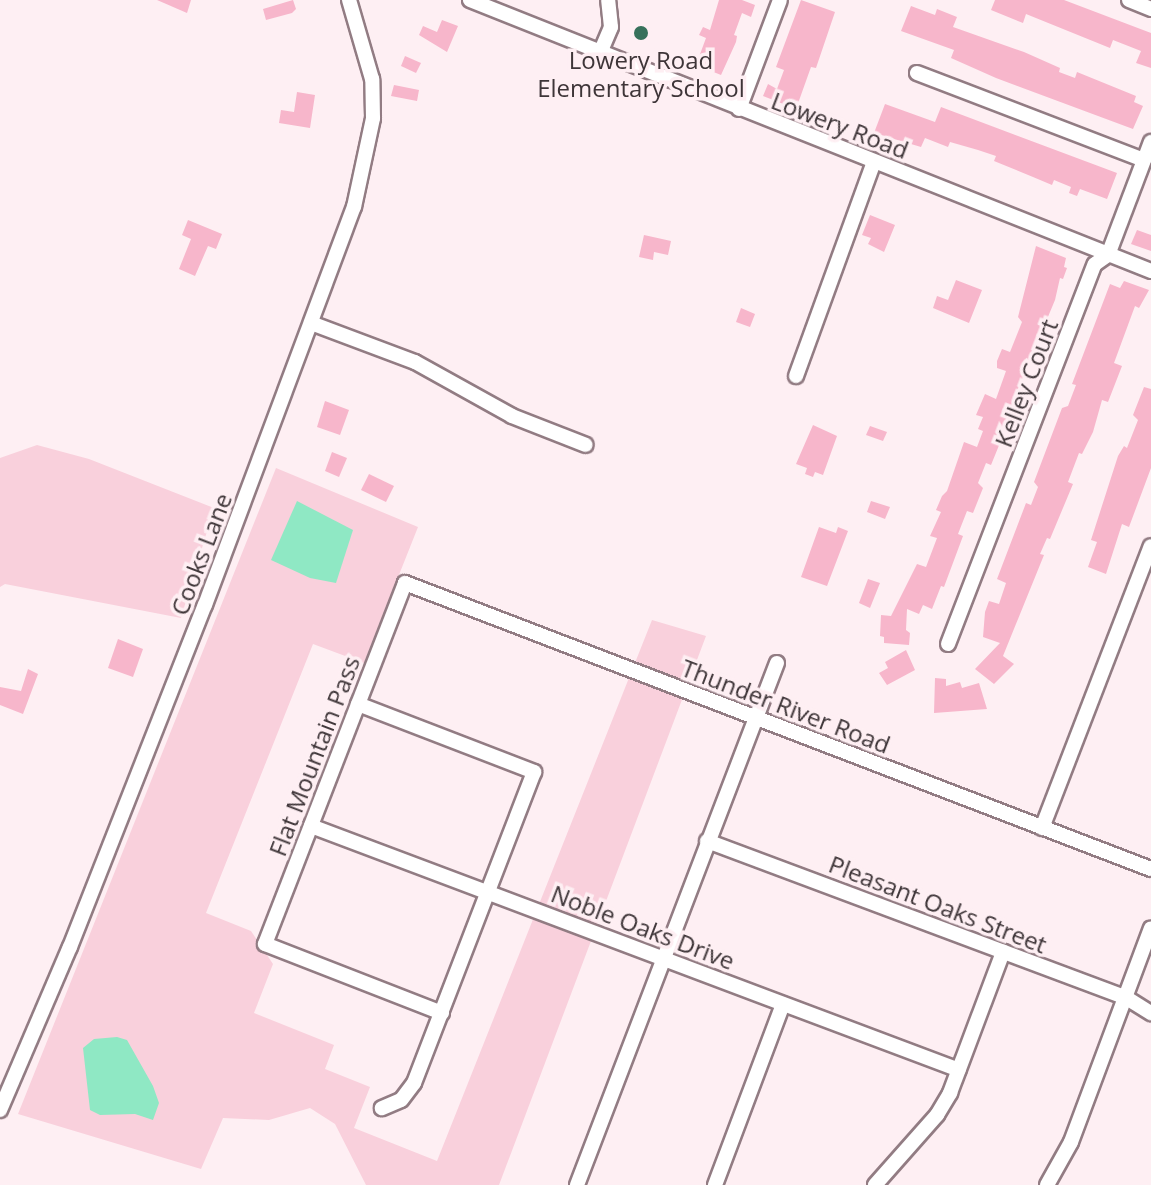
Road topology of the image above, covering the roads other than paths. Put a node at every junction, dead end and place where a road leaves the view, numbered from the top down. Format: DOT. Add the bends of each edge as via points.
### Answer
graph roads {
  1 [pos="349,0"];
  2 [pos="470,0"];
  3 [pos="608,0"];
  4 [pos="780,0"];
  5 [pos="1129,0"];
  6 [pos="1151,9"];
  7 [pos="600,53"];
  8 [pos="917,73"];
  9 [pos="739,109"];
  10 [pos="1151,142"];
  11 [pos="1144,160"];
  12 [pos="874,162"];
  13 [pos="1108,255"];
  14 [pos="1151,271"];
  15 [pos="311,323"];
  16 [pos="796,376"];
  17 [pos="586,445"];
  18 [pos="1151,546"];
  19 [pos="405,583"];
  20 [pos="948,644"];
  21 [pos="777,663"];
  22 [pos="358,704"];
  23 [pos="755,718"];
  24 [pos="311,826"];
  25 [pos="1042,828"];
  26 [pos="707,841"];
  27 [pos="1151,869"];
  28 [pos="488,892"];
  29 [pos="1151,928"];
  30 [pos="1003,952"];
  31 [pos="663,958"];
  32 [pos="1125,997"];
  33 [pos="783,1004"];
  34 [pos="442,1013"];
  35 [pos="1151,1013"];
  36 [pos="959,1070"];
  37 [pos="382,1108"];
  38 [pos="0,1110"];
  39 [pos="577,1185"];
  40 [pos="715,1185"];
  41 [pos="875,1185"];
  42 [pos="1047,1185"];
  1 -- 15 [label="street, Cooks Lane" via="372,79 373,118 354,207"];
  2 -- 7 [label="street, Lowery Road"];
  3 -- 7 [label="street" via="611,27"];
  4 -- 9 [label="street"];
  5 -- 6 [label="street"];
  7 -- 9 [label="street, Lowery Road"];
  8 -- 11 [label="street"];
  9 -- 12 [label="street, Lowery Road"];
  10 -- 11 [label="street, Kelley Court"];
  11 -- 13 [label="street, Kelley Court"];
  12 -- 13 [label="street, Lowery Road"];
  12 -- 16 [label="street"];
  13 -- 14 [label="street, Lowery Road"];
  13 -- 20 [label="street, Kelley Court" via="1095,264"];
  15 -- 17 [label="street" via="415,362 512,416"];
  15 -- 38 [label="street, Cooks Lane" via="70,947"];
  18 -- 25 [label="street"];
  19 -- 22 [label="street, Flat Mountain Pass"];
  19 -- 23 [label="street, Thunder River Road"];
  21 -- 23 [label="street"];
  22 -- 24 [label="street, Flat Mountain Pass"];
  22 -- 28 [label="street" via="534,772"];
  23 -- 25 [label="street, Thunder River Road"];
  23 -- 26 [label="street"];
  24 -- 28 [label="street, Noble Oaks Drive"];
  24 -- 34 [label="street, Flat Mountain Pass" via="265,944"];
  25 -- 27 [label="street, Thunder River Road"];
  26 -- 30 [label="street, Pleasant Oaks Street"];
  26 -- 31 [label="street"];
  28 -- 31 [label="street, Noble Oaks Drive"];
  28 -- 34 [label="street"];
  29 -- 32 [label="street"];
  30 -- 32 [label="street, Pleasant Oaks Street"];
  30 -- 36 [label="street"];
  31 -- 33 [label="street, Noble Oaks Drive"];
  31 -- 39 [label="street"];
  32 -- 35 [label="street, Pleasant Oaks Street"];
  32 -- 42 [label="street" via="1071,1142"];
  33 -- 36 [label="street, Noble Oaks Drive"];
  33 -- 40 [label="street"];
  34 -- 37 [label="street" via="414,1083 401,1100"];
  36 -- 41 [label="street" via="937,1115"];
}
